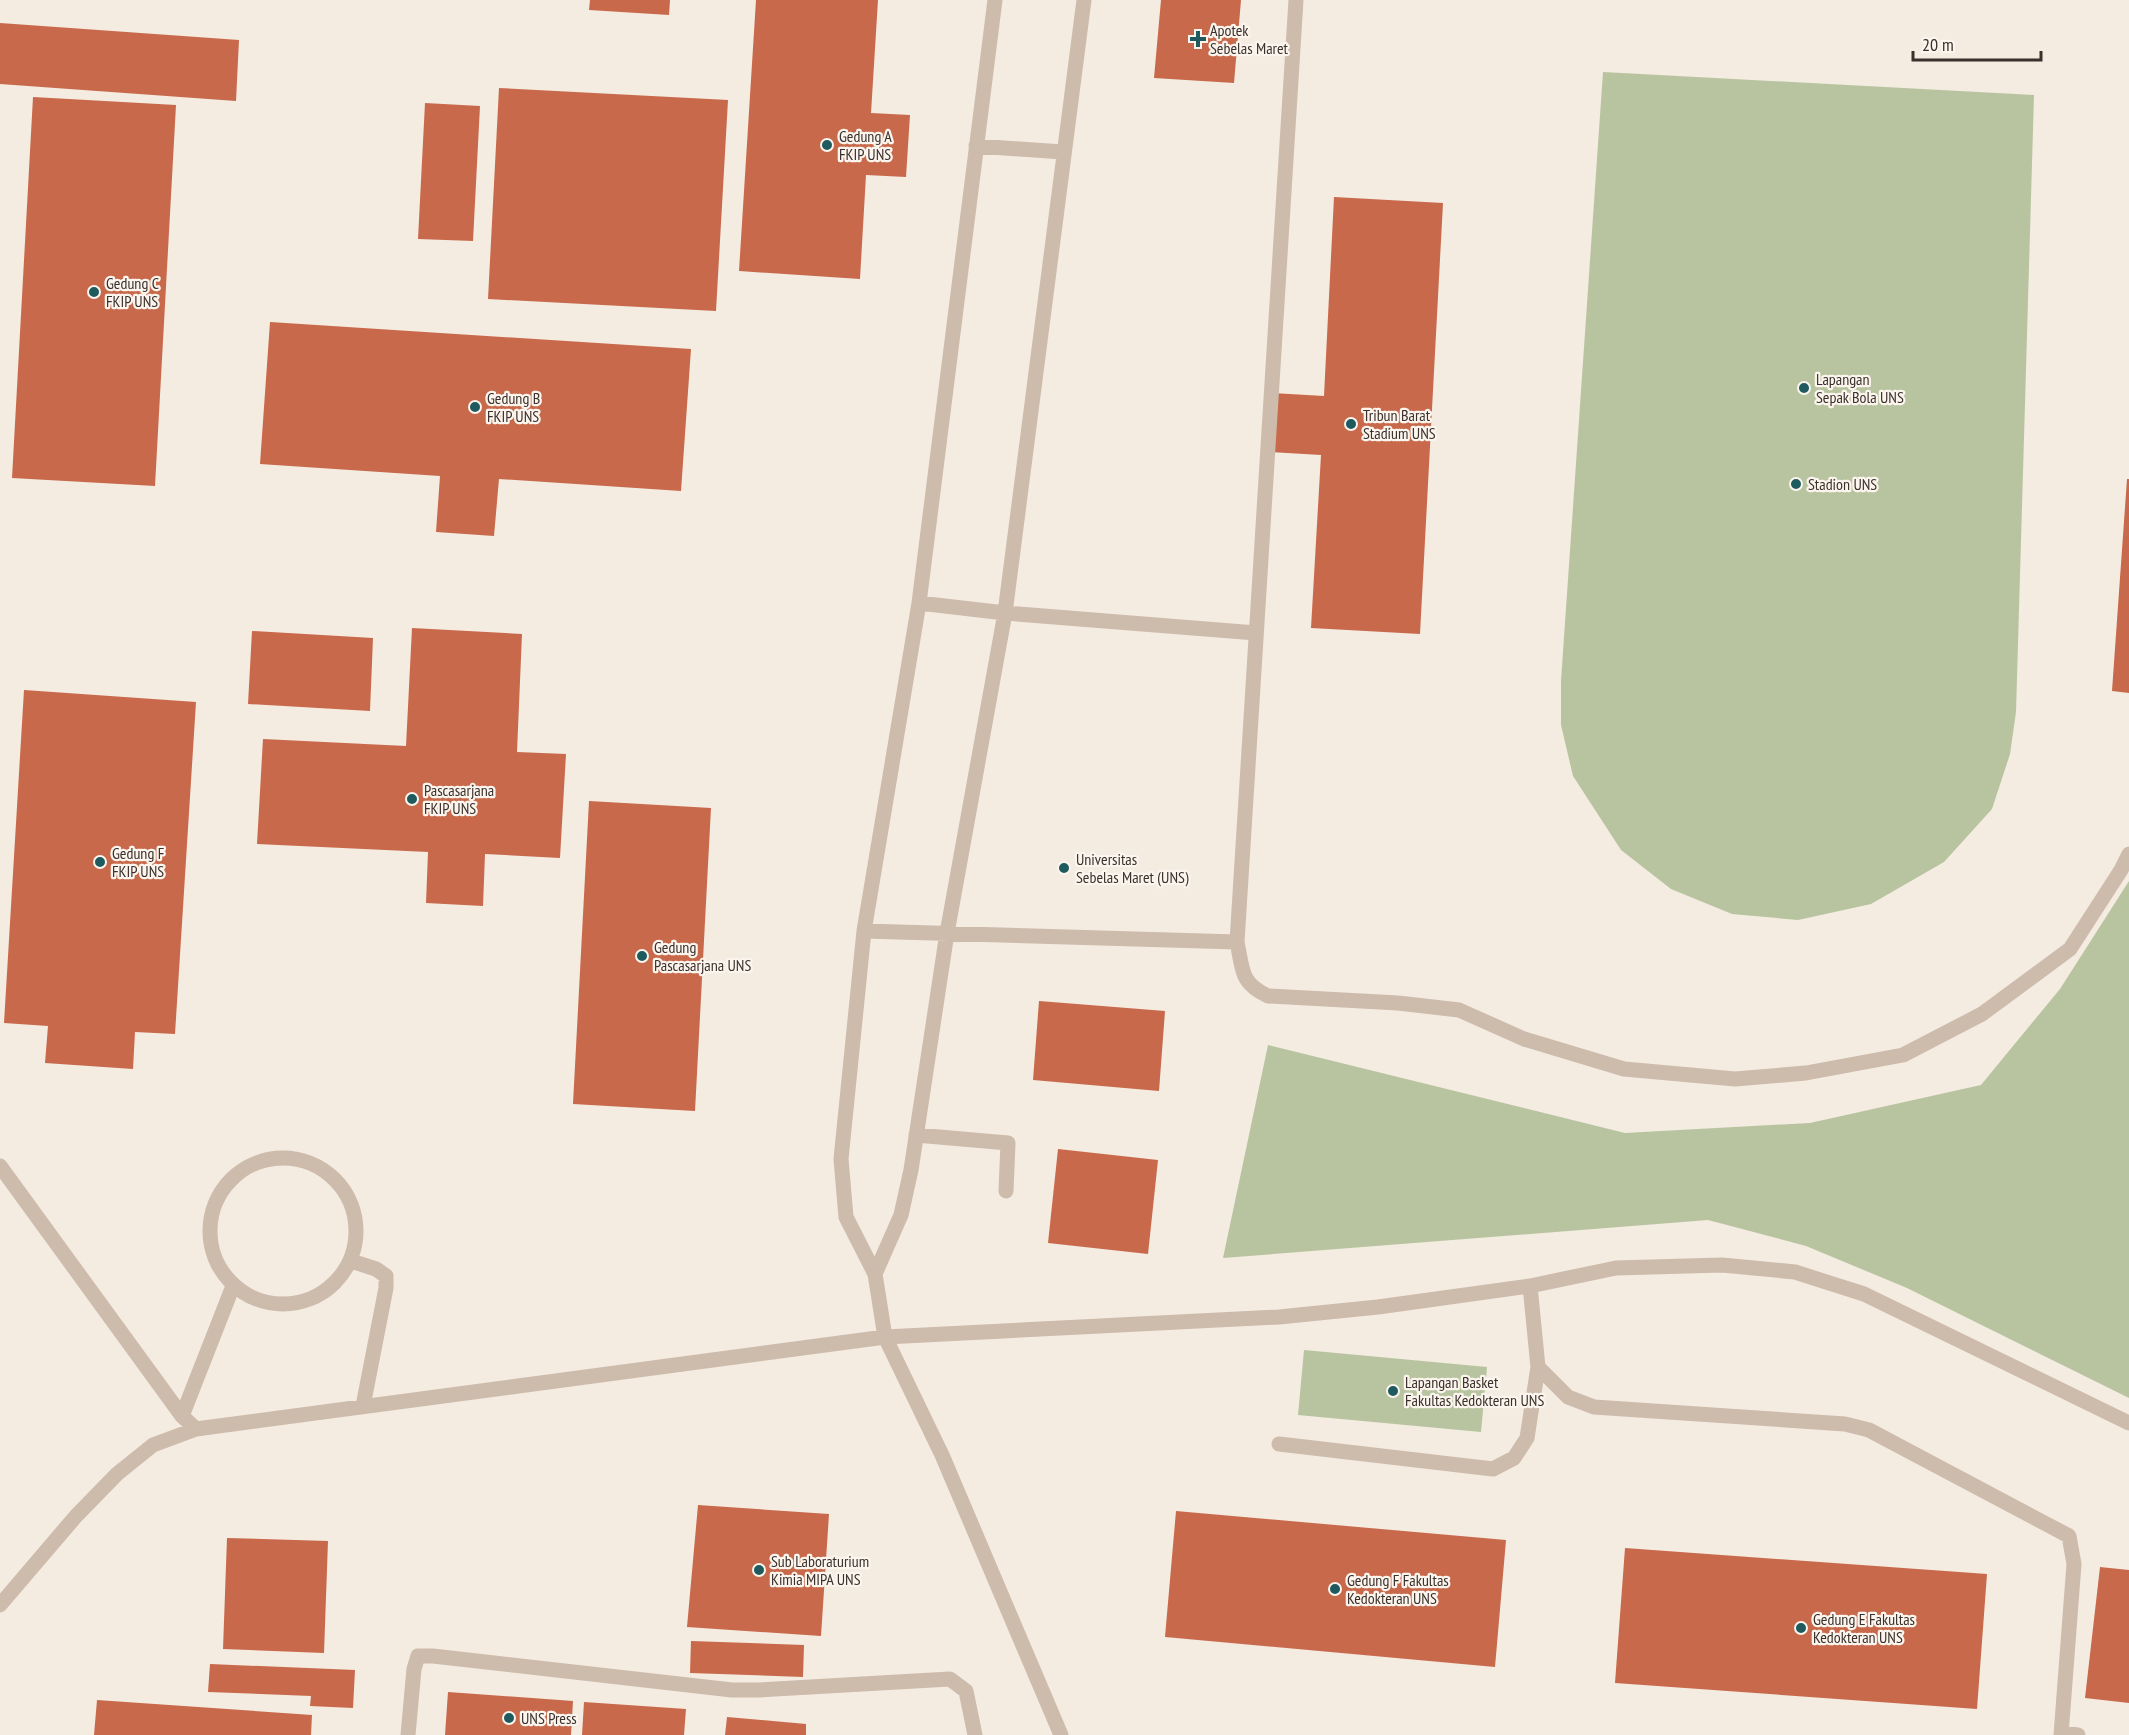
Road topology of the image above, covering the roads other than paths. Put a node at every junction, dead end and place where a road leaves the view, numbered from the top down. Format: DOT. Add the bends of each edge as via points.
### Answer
graph roads {
  1 [pos="995,0"];
  2 [pos="1084,0"];
  3 [pos="1296,0"];
  4 [pos="976,146"];
  5 [pos="1063,152"];
  6 [pos="919,603"];
  7 [pos="1005,614"];
  8 [pos="1256,633"];
  9 [pos="2129,855"];
  10 [pos="864,931"];
  11 [pos="947,933"];
  12 [pos="1237,942"];
  13 [pos="916,1135"];
  14 [pos="0,1166"];
  15 [pos="1006,1191"];
  16 [pos="351,1261"];
  17 [pos="875,1274"];
  18 [pos="232,1286"];
  19 [pos="1530,1286"];
  20 [pos="885,1337"];
  21 [pos="1538,1367"];
  22 [pos="363,1406"];
  23 [pos="182,1416"];
  24 [pos="2129,1423"];
  25 [pos="196,1429"];
  26 [pos="1279,1444"];
  27 [pos="0,1605"];
  28 [pos="2061,1734"];
  29 [pos="408,1735"];
  30 [pos="975,1735"];
  31 [pos="1061,1735"];
  32 [pos="2078,1735"];
  1 -- 4 [label="lane"];
  2 -- 5 [label="lane"];
  3 -- 8 [label="lane"];
  4 -- 5 [label="lane"];
  4 -- 6 [label="lane"];
  5 -- 7 [label="lane"];
  6 -- 7 [label="lane"];
  6 -- 10 [label="lane"];
  7 -- 8 [label="lane"];
  7 -- 11 [label="lane"];
  8 -- 12 [label="lane"];
  9 -- 12 [label="lane" via="2070,949 1982,1014 1904,1055 1806,1073 1735,1079 1624,1069 1524,1039 1459,1010 1268,996 1252,989 1244,976"];
  10 -- 11 [label="lane"];
  10 -- 17 [label="lane" via="841,1159 846,1217"];
  11 -- 12 [label="lane"];
  11 -- 13 [label="lane"];
  13 -- 15 [label="lane" via="1008,1143"];
  13 -- 17 [label="lane" via="901,1215"];
  14 -- 23 [label="lane"];
  16 -- 18 [label="lane" via="330,1289 298,1304 263,1302"];
  16 -- 18 [label="lane" via="358,1230 350,1198 329,1173 300,1158 267,1158 237,1171 216,1196 210,1217 207,1228 213,1260"];
  16 -- 22 [label="lane" via="386,1276"];
  17 -- 20 [label="lane"];
  18 -- 23 [label="lane"];
  19 -- 20 [label="lane" via="1279,1317"];
  19 -- 21 [label="lane"];
  19 -- 24 [label="lane" via="1616,1268 1722,1265 1795,1272 1864,1294"];
  20 -- 22 [label="lane"];
  20 -- 31 [label="lane" via="942,1455"];
  21 -- 26 [label="lane" via="1527,1438 1514,1458 1492,1469"];
  21 -- 28 [label="lane" via="1568,1397 1594,1407 1845,1424 1869,1430 2069,1536 2074,1564"];
  22 -- 25 [label="lane"];
  23 -- 25 [label="lane"];
  25 -- 27 [label="lane" via="153,1445 117,1474 76,1515"];
  28 -- 32 [label="lane"];
  29 -- 30 [label="lane" via="418,1656 732,1690 950,1679 966,1690"];
}
